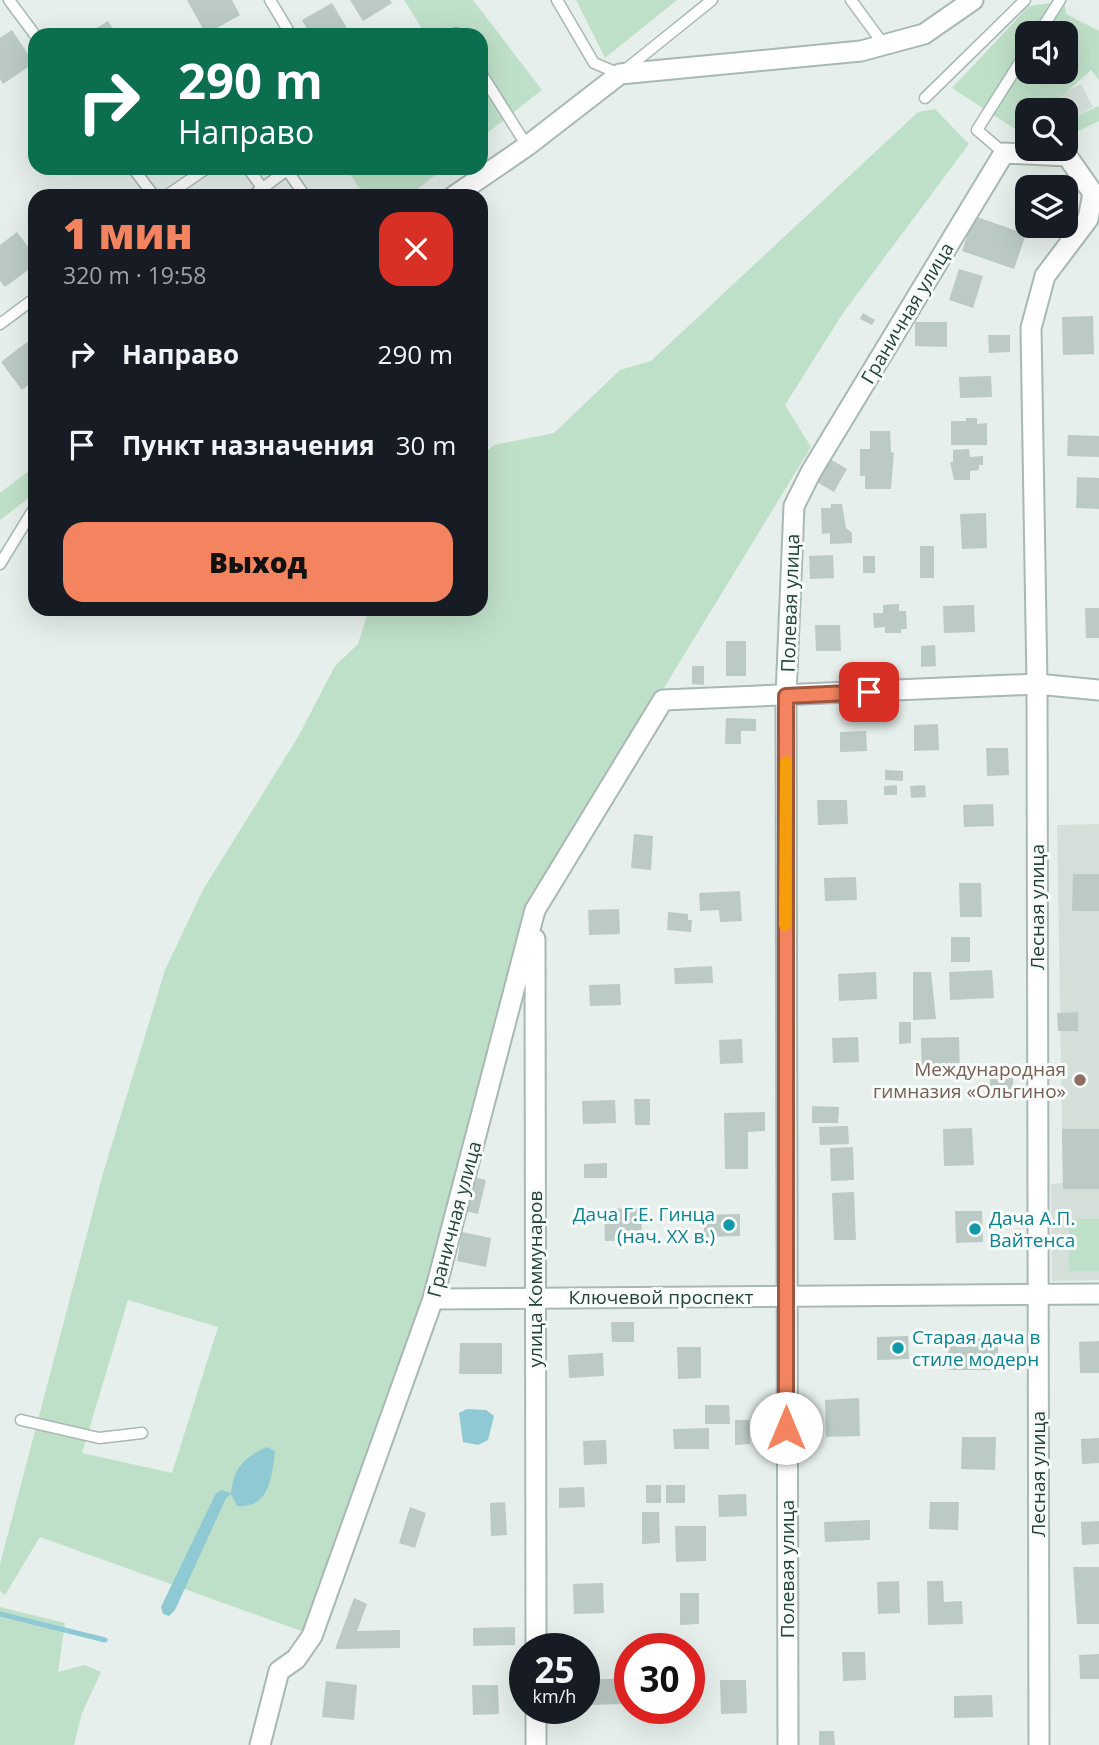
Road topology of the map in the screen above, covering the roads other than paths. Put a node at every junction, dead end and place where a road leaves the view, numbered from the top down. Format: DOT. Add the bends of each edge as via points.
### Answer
graph roads {
  1 [pos="9,0"];
  2 [pos="270,0"];
  3 [pos="557,0"];
  4 [pos="712,0"];
  5 [pos="851,0"];
  6 [pos="973,0"];
  7 [pos="1024,0"];
  8 [pos="1060,0"];
  9 [pos="1047,21"];
  10 [pos="30,28"];
  11 [pos="287,28"];
  12 [pos="885,45"];
  13 [pos="1015,70"];
  14 [pos="620,74"];
  15 [pos="488,84"];
  16 [pos="925,98"];
  17 [pos="527,146"];
  18 [pos="1004,153"];
  19 [pos="488,173"];
  20 [pos="197,175"];
  21 [pos="282,175"];
  22 [pos="485,175"];
  23 [pos="176,189"];
  24 [pos="268,189"];
  25 [pos="464,189"];
  26 [pos="28,303"];
  27 [pos="0,324"];
  28 [pos="811,472"];
  29 [pos="28,519"];
  30 [pos="0,565"];
  31 [pos="1037,684"];
  32 [pos="1099,690"];
  33 [pos="786,696"];
  34 [pos="535,910"];
  35 [pos="1038,1294"];
  36 [pos="1099,1294"];
  37 [pos="785,1296"];
  38 [pos="535,1298"];
  39 [pos="433,1299"];
  40 [pos="21,1420"];
  41 [pos="142,1433"];
  42 [pos="536,1633"];
  43 [pos="536,1724"];
  44 [pos="260,1745"];
  45 [pos="536,1745"];
  46 [pos="788,1745"];
  47 [pos="1039,1745"];
  1 -- 10 [label="lane"];
  2 -- 11 [label="lane"];
  3 -- 14 [label="lane" via="594,63"];
  4 -- 14 [label="lane"];
  5 -- 12 [label="lane"];
  6 -- 12 [label="street" via="937,27"];
  7 -- 16 [label="lane"];
  8 -- 9 [label="lane"];
  12 -- 14 [label="street"];
  13 -- 18 [label="lane" via="977,130"];
  14 -- 17 [label="street"];
  15 -- 17 [label="lane"];
  17 -- 19 [label="street"];
  18 -- 28 [label="street, Граничная улица"];
  18 -- 31 [label="street, Лесная улица" via="1067,156 1093,193 1088,219 1045,276 1031,328"];
  20 -- 23 [label="lane"];
  21 -- 24 [label="lane"];
  22 -- 25 [label="street"];
  26 -- 27 [label="lane"];
  28 -- 33 [label="street, Полевая улица" via="794,506"];
  29 -- 30 [label="lane"];
  31 -- 32 [label="street"];
  31 -- 33 [label="street"];
  31 -- 35 [label="street, Лесная улица"];
  33 -- 34 [label="street, Граничная улица" via="663,700"];
  33 -- 37 [label="street, Полевая улица"];
  34 -- 38 [label="street, улица Коммунаров"];
  34 -- 39 [label="street, Граничная улица"];
  35 -- 36 [label="street, Ключевой проспект"];
  35 -- 37 [label="street, Ключевой проспект"];
  35 -- 47 [label="street, Лесная улица"];
  37 -- 38 [label="street, Ключевой проспект"];
  37 -- 46 [label="street, Полевая улица"];
  38 -- 39 [label="street, Ключевой проспект"];
  38 -- 42 [label="street, улица Коммунаров"];
  39 -- 44 [label="street, Граничная улица" via="312,1636 296,1660 279,1671"];
  40 -- 41 [label="lane" via="99,1438"];
  43 -- 45 [label="street"];
}
